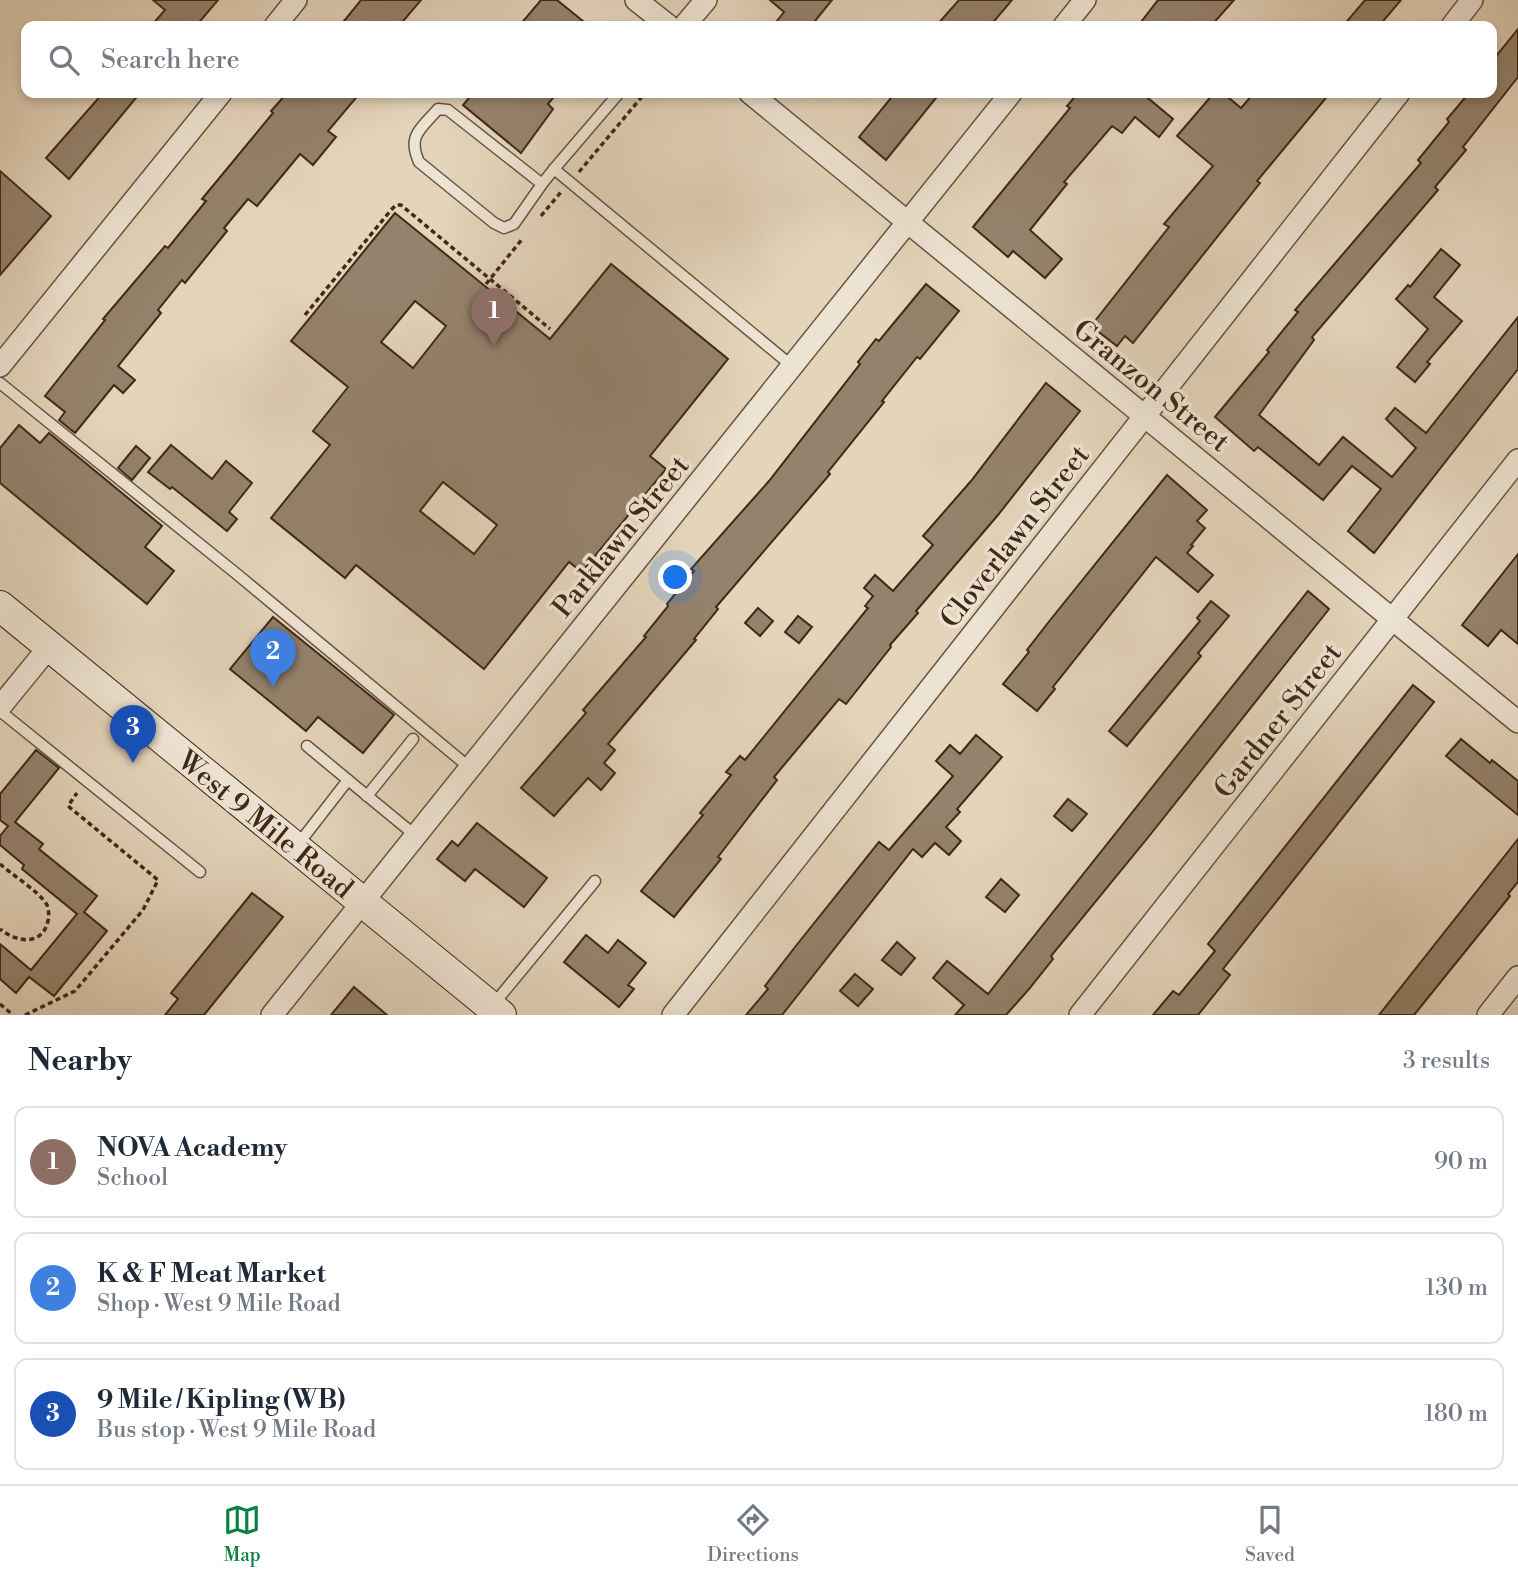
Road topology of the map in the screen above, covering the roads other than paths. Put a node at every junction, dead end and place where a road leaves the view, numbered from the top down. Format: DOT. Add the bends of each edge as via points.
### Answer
graph roads {
  1 [pos="296,0"];
  2 [pos="636,0"];
  3 [pos="706,0"];
  4 [pos="1085,0"];
  5 [pos="1472,0"];
  6 [pos="279,21"];
  7 [pos="662,21"];
  8 [pos="688,21"];
  9 [pos="1068,21"];
  10 [pos="1456,21"];
  11 [pos="217,98"];
  12 [pos="615,98"];
  13 [pos="756,98"];
  14 [pos="1007,98"];
  15 [pos="1395,98"];
  16 [pos="554,169"];
  17 [pos="542,184"];
  18 [pos="908,222"];
  19 [pos="0,366"];
  20 [pos="792,366"];
  21 [pos="0,383"];
  22 [pos="1145,416"];
  23 [pos="1518,460"];
  24 [pos="0,606"];
  25 [pos="1392,620"];
  26 [pos="49,647"];
  27 [pos="0,709"];
  28 [pos="1518,722"];
  29 [pos="413,739"];
  30 [pos="307,746"];
  31 [pos="470,768"];
  32 [pos="348,780"];
  33 [pos="367,796"];
  34 [pos="416,836"];
  35 [pos="295,848"];
  36 [pos="200,872"];
  37 [pos="595,881"];
  38 [pos="363,902"];
  39 [pos="1518,977"];
  40 [pos="496,1011"];
  41 [pos="272,1015"];
  42 [pos="673,1015"];
  43 [pos="1080,1015"];
  44 [pos="1488,1015"];
  1 -- 6 [label="street"];
  2 -- 7 [label="street"];
  3 -- 8 [label="street"];
  4 -- 9 [label="street"];
  5 -- 10 [label="street"];
  11 -- 19 [label="street"];
  12 -- 16 [label="lane"];
  13 -- 18 [label="street, Granzon Street"];
  14 -- 18 [label="street, Parklawn Street"];
  15 -- 22 [label="street, Cloverlawn Street"];
  16 -- 17 [label="lane"];
  16 -- 20 [label="lane"];
  17 -- 17 [label="lane" via="448,110 438,109 414,136 419,162 504,228 514,224"];
  18 -- 20 [label="street, Parklawn Street"];
  18 -- 22 [label="street, Granzon Street"];
  20 -- 31 [label="street, Parklawn Street"];
  21 -- 31 [label="lane"];
  22 -- 25 [label="street, Granzon Street"];
  22 -- 42 [label="street, Cloverlawn Street"];
  23 -- 25 [label="street, Gardner Street"];
  24 -- 26 [label="main road, West 9 Mile Road"];
  25 -- 28 [label="street, Granzon Street"];
  25 -- 43 [label="street, Gardner Street"];
  26 -- 27 [label="street"];
  26 -- 35 [label="main road, West 9 Mile Road"];
  27 -- 36 [label="lane"];
  29 -- 33 [label="lane"];
  30 -- 32 [label="lane"];
  31 -- 34 [label="street, Parklawn Street"];
  32 -- 33 [label="lane"];
  32 -- 35 [label="lane"];
  33 -- 34 [label="lane"];
  34 -- 38 [label="street, Parklawn Street"];
  35 -- 38 [label="main road, West 9 Mile Road"];
  37 -- 40 [label="lane"];
  38 -- 40 [label="main road, West 9 Mile Road"];
  38 -- 41 [label="street, Parklawn Street"];
  39 -- 44 [label="street"];
}
